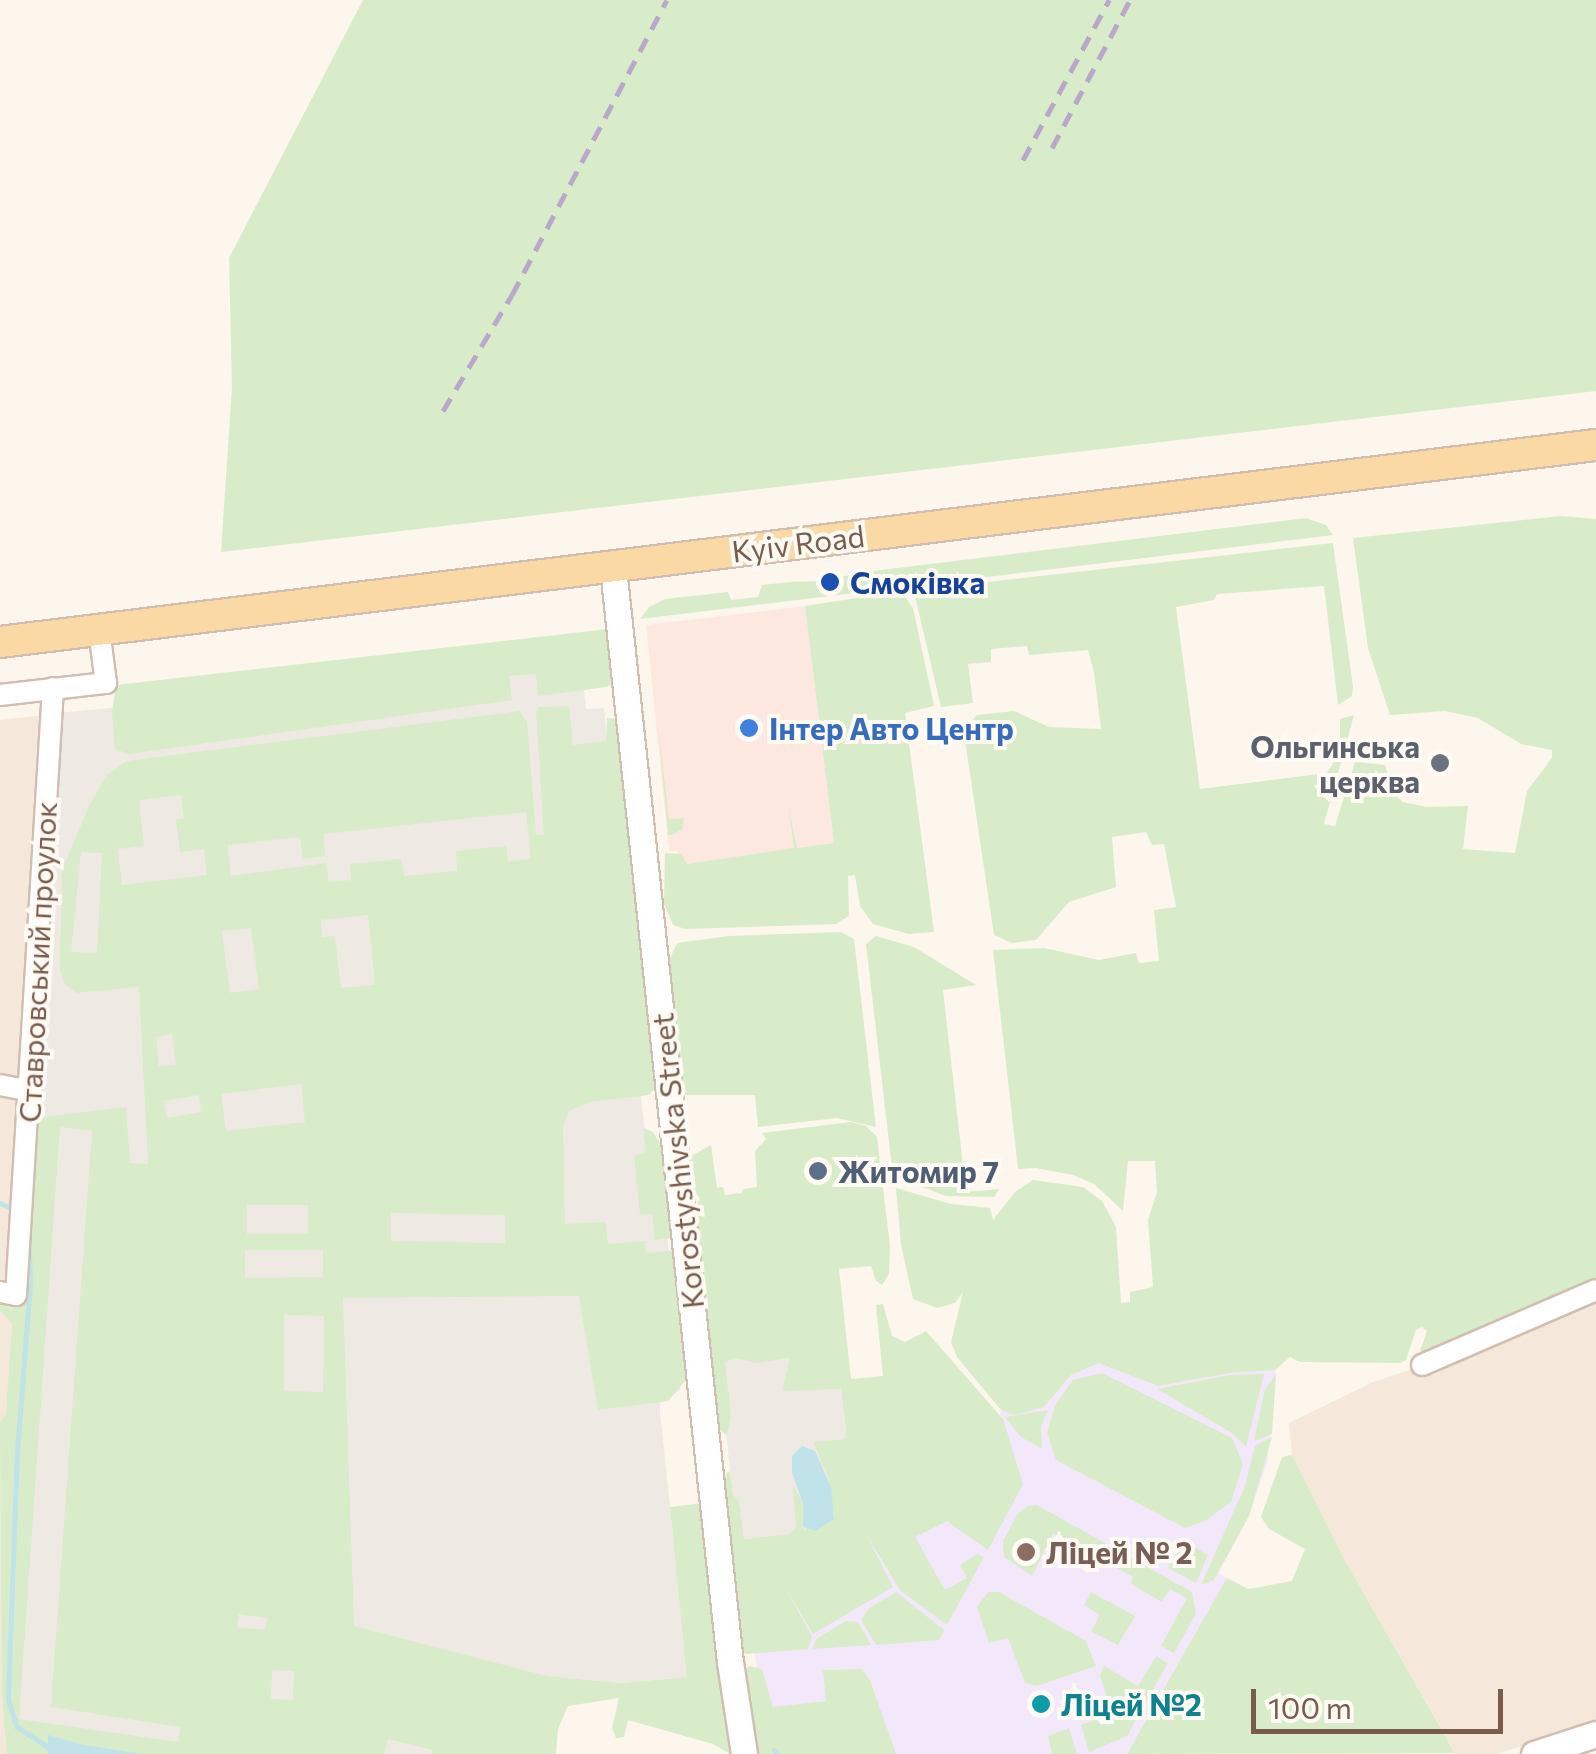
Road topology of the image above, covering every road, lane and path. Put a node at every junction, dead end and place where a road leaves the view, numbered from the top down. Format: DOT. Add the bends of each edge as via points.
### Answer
graph roads {
  1 [pos="1596,446"];
  2 [pos="614,568"];
  3 [pos="99,630"];
  4 [pos="0,642"];
  5 [pos="54,688"];
  6 [pos="0,695"];
  7 [pos="0,1086"];
  8 [pos="31,1092"];
  9 [pos="1596,1290"];
  10 [pos="8,1293"];
  11 [pos="1422,1365"];
  12 [pos="1596,1734"];
  13 [pos="744,1754"];
  14 [pos="1534,1754"];
  1 -- 2 [label="main road, Kyiv Road"];
  2 -- 3 [label="main road, Kyiv Road"];
  2 -- 13 [label="street, Korostyshivska Street"];
  3 -- 4 [label="main road, Kyiv Road"];
  3 -- 5 [label="street" via="106,682"];
  5 -- 6 [label="street"];
  5 -- 8 [label="street, Ставровський проулок"];
  7 -- 8 [label="street"];
  8 -- 10 [label="street, Ставровський проулок"];
  9 -- 11 [label="street"];
  12 -- 14 [label="street"];
}
